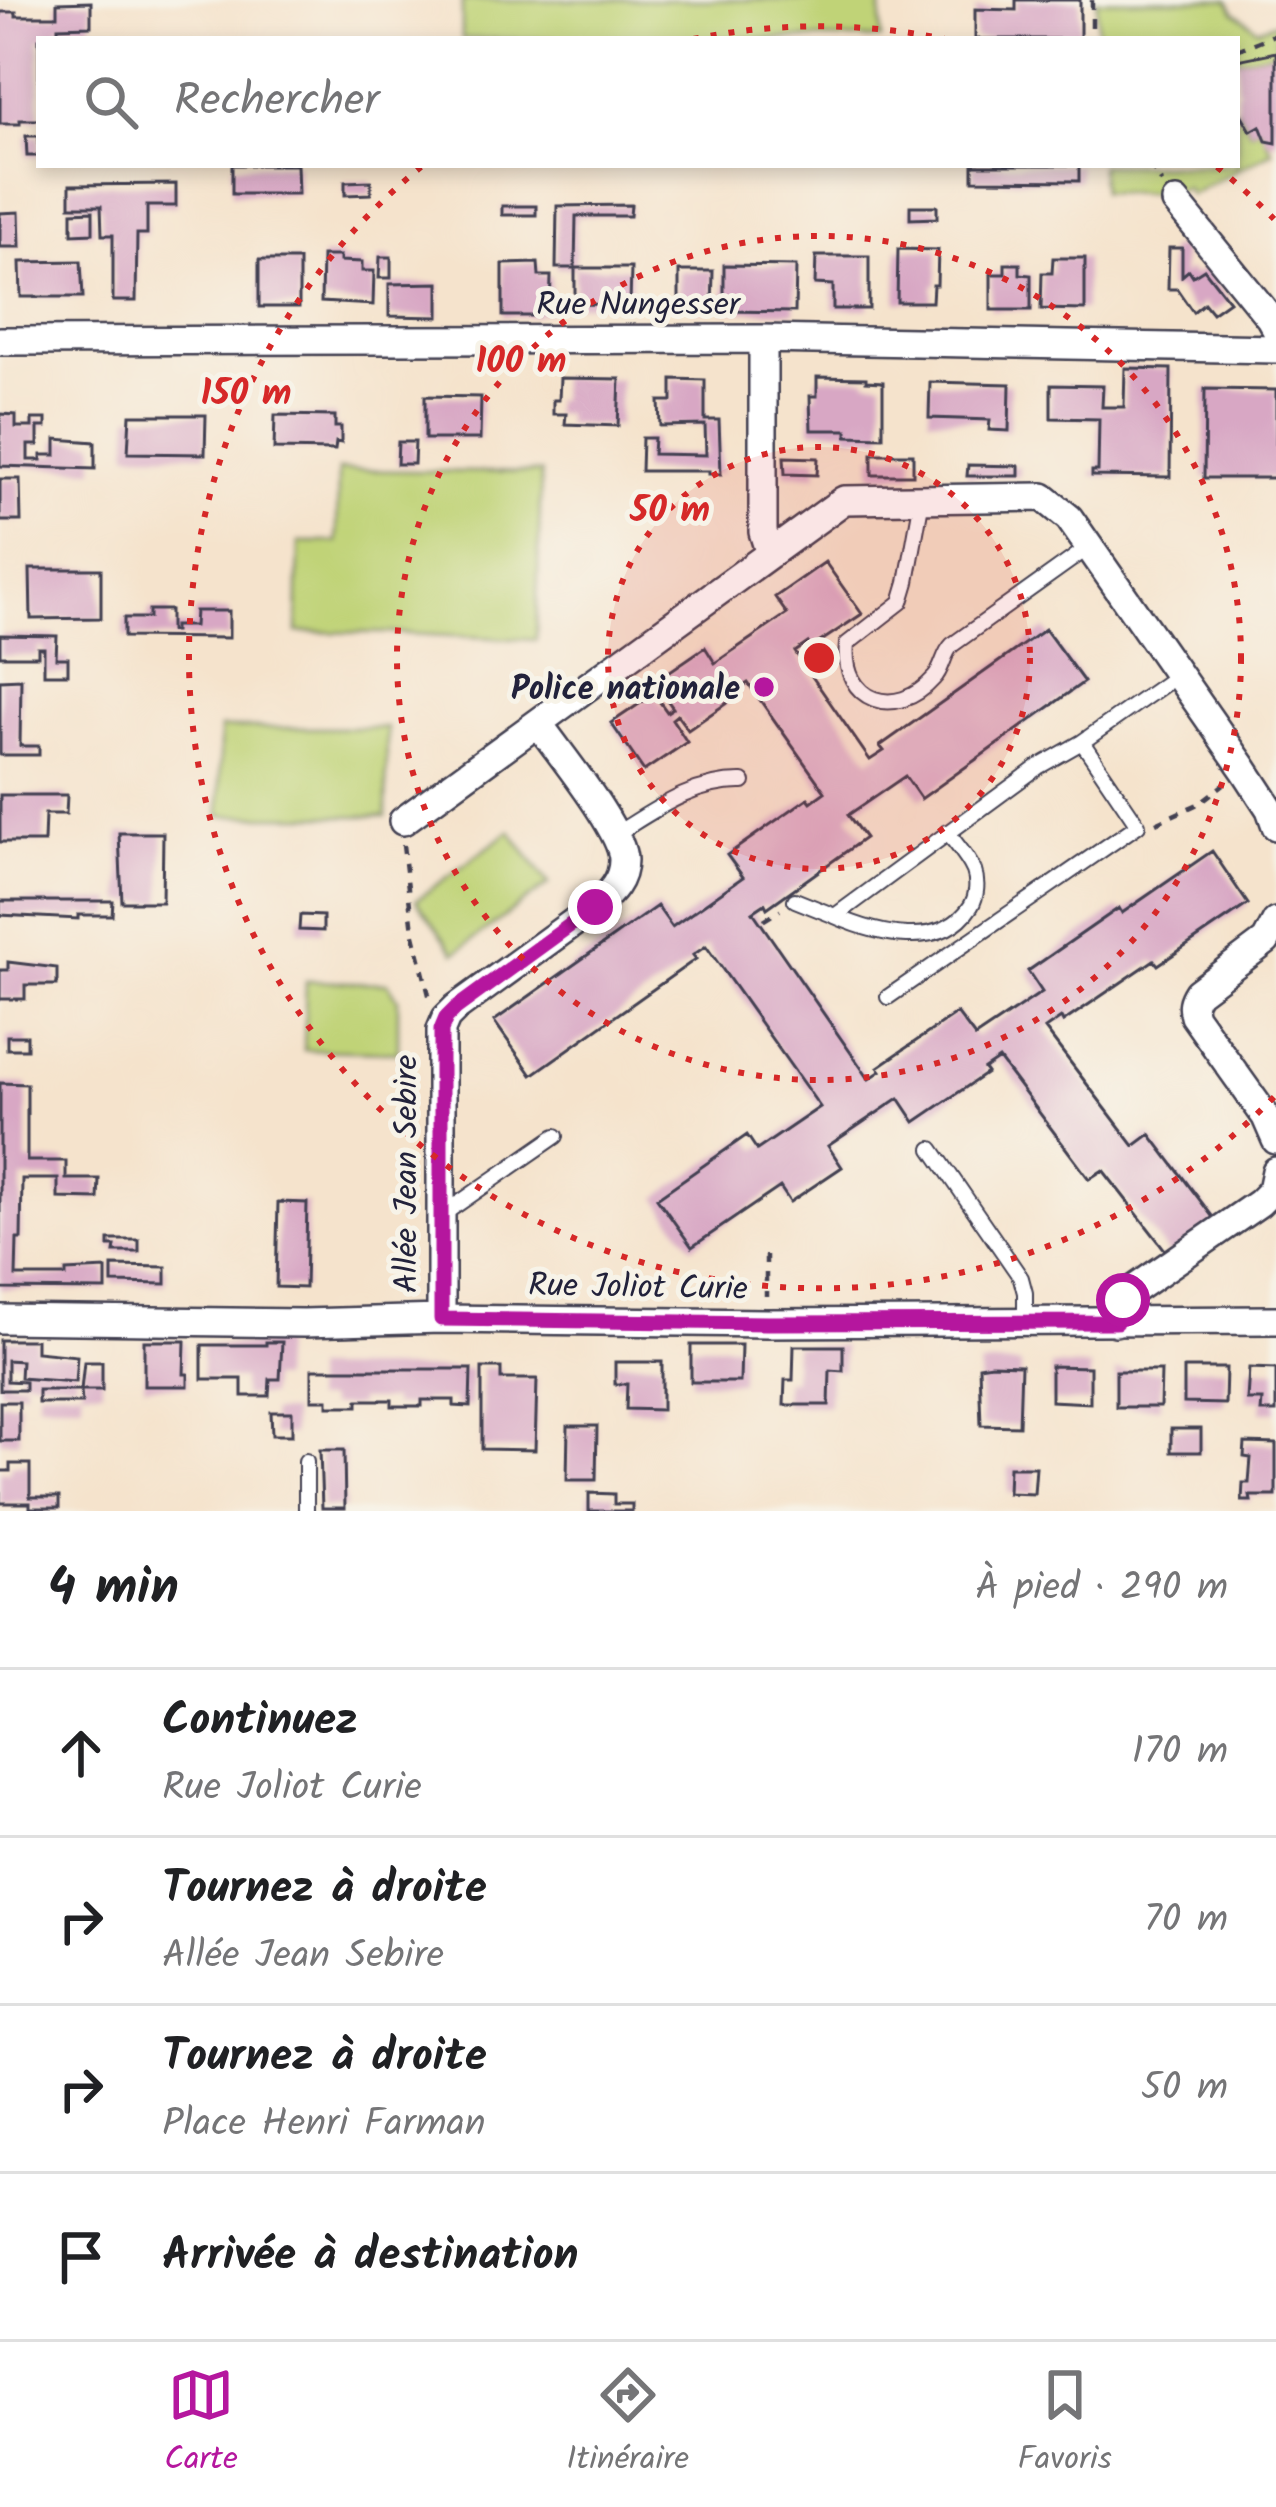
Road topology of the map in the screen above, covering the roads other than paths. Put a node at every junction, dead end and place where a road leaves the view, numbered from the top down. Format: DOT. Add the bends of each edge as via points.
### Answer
graph roads {
  1 [pos="1176,202"];
  2 [pos="1276,329"];
  3 [pos="763,339"];
  4 [pos="0,341"];
  5 [pos="1276,349"];
  6 [pos="922,500"];
  7 [pos="1089,548"];
  8 [pos="770,554"];
  9 [pos="1178,674"];
  10 [pos="538,724"];
  11 [pos="1082,742"];
  12 [pos="743,782"];
  13 [pos="403,821"];
  14 [pos="1276,826"];
  15 [pos="947,832"];
  16 [pos="616,834"];
  17 [pos="794,900"];
  18 [pos="835,916"];
  19 [pos="1276,922"];
  20 [pos="888,997"];
  21 [pos="556,1136"];
  22 [pos="1276,1140"];
  23 [pos="932,1149"];
  24 [pos="1276,1171"];
  25 [pos="442,1214"];
  26 [pos="0,1319"];
  27 [pos="441,1319"];
  28 [pos="1276,1320"];
  29 [pos="1025,1321"];
  30 [pos="1116,1322"];
  31 [pos="306,1461"];
  32 [pos="306,1511"];
  1 -- 2 [label="street"];
  3 -- 4 [label="street, Rue Nungesser"];
  3 -- 5 [label="street, Rue Nungesser"];
  3 -- 8 [label="street" via="763,532"];
  6 -- 7 [label="street" via="1043,497"];
  6 -- 7 [label="lane" via="901,602 847,644 845,662 858,687 889,704 937,676 952,645"];
  6 -- 8 [label="street" via="844,500"];
  7 -- 9 [label="street"];
  8 -- 10 [label="street"];
  9 -- 11 [label="lane"];
  9 -- 14 [label="street"];
  10 -- 13 [label="street"];
  10 -- 16 [label="street"];
  11 -- 15 [label="lane"];
  11 -- 20 [label="lane" via="1138,825"];
  12 -- 16 [label="lane" via="683,793"];
  15 -- 18 [label="lane"];
  15 -- 18 [label="lane" via="977,884 958,923 937,933 893,934"];
  16 -- 25 [label="street, Allée Jean Sebire" via="624,857 612,891 446,1018"];
  17 -- 18 [label="lane"];
  19 -- 22 [label="street" via="1266,941 1192,1000 1194,1016"];
  21 -- 25 [label="lane"];
  23 -- 29 [label="lane" via="1021,1279"];
  24 -- 30 [label="street" via="1259,1203 1126,1295"];
  25 -- 27 [label="street, Allée Jean Sebire"];
  26 -- 27 [label="street, Rue Joliot Curie"];
  27 -- 29 [label="street, Rue Joliot Curie"];
  28 -- 30 [label="street, Rue Joliot Curie"];
  29 -- 30 [label="street, Rue Joliot Curie"];
  31 -- 32 [label="lane"];
}
